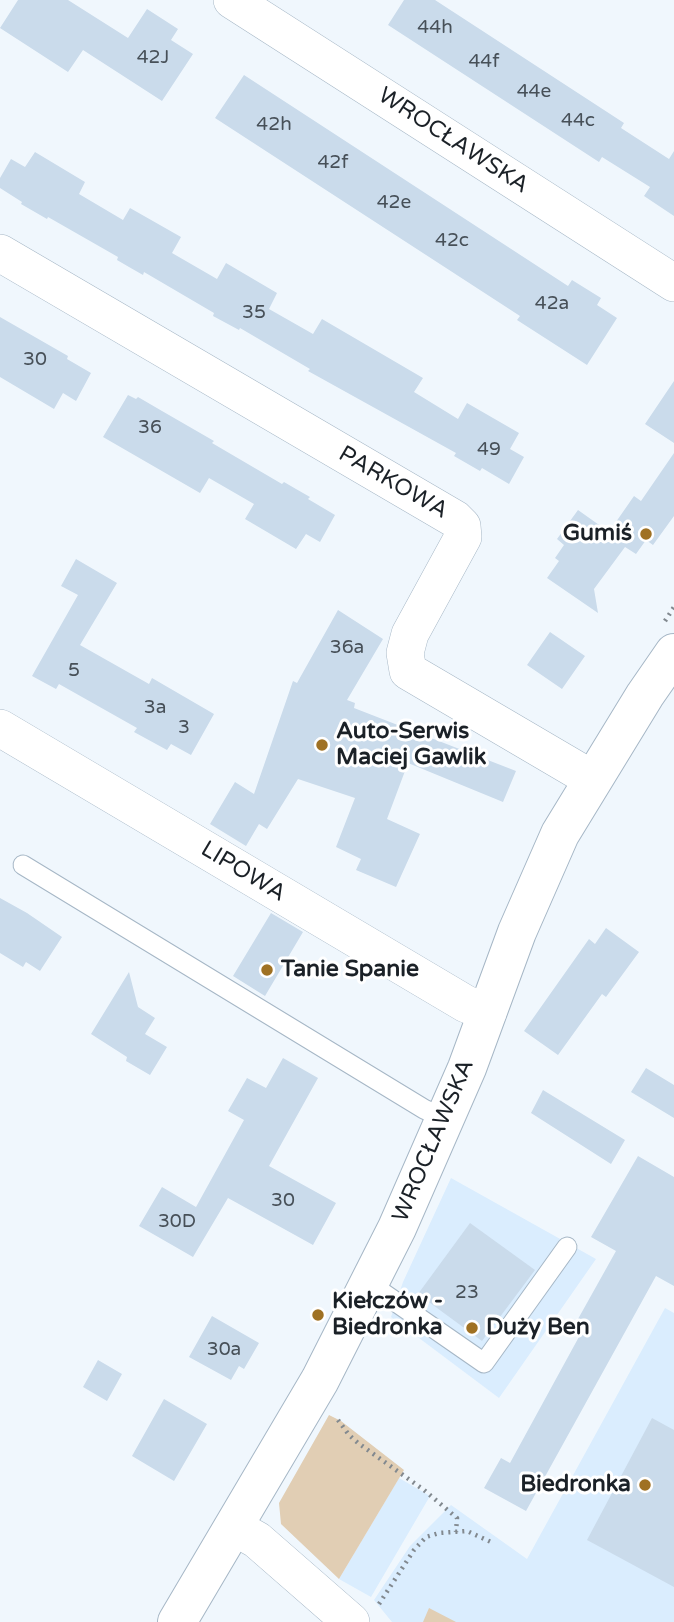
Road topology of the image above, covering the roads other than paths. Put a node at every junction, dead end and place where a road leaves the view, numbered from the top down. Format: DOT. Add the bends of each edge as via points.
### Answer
graph roads {
  1 [pos="232,0"];
  2 [pos="0,253"];
  3 [pos="674,283"];
  4 [pos="674,653"];
  5 [pos="0,728"];
  6 [pos="592,779"];
  7 [pos="23,864"];
  8 [pos="488,1012"];
  9 [pos="445,1119"];
  10 [pos="568,1247"];
  11 [pos="370,1284"];
  12 [pos="233,1527"];
  13 [pos="362,1616"];
  14 [pos="177,1622"];
  1 -- 3 [label="street, WROCŁAWSKA"];
  2 -- 6 [label="street, PARKOWA" via="455,519 462,526 463,537 410,634 405,653 408,671"];
  4 -- 6 [label="street, WROCŁAWSKA"];
  5 -- 8 [label="street, LIPOWA" via="466,1004"];
  6 -- 8 [label="street, WROCŁAWSKA" via="536,885"];
  7 -- 9 [label="lane"];
  8 -- 9 [label="street, WROCŁAWSKA"];
  9 -- 11 [label="street, WROCŁAWSKA"];
  10 -- 11 [label="lane" via="484,1363"];
  11 -- 12 [label="street, WROCŁAWSKA"];
  12 -- 13 [label="street"];
  12 -- 14 [label="street, WROCŁAWSKA"];
}
